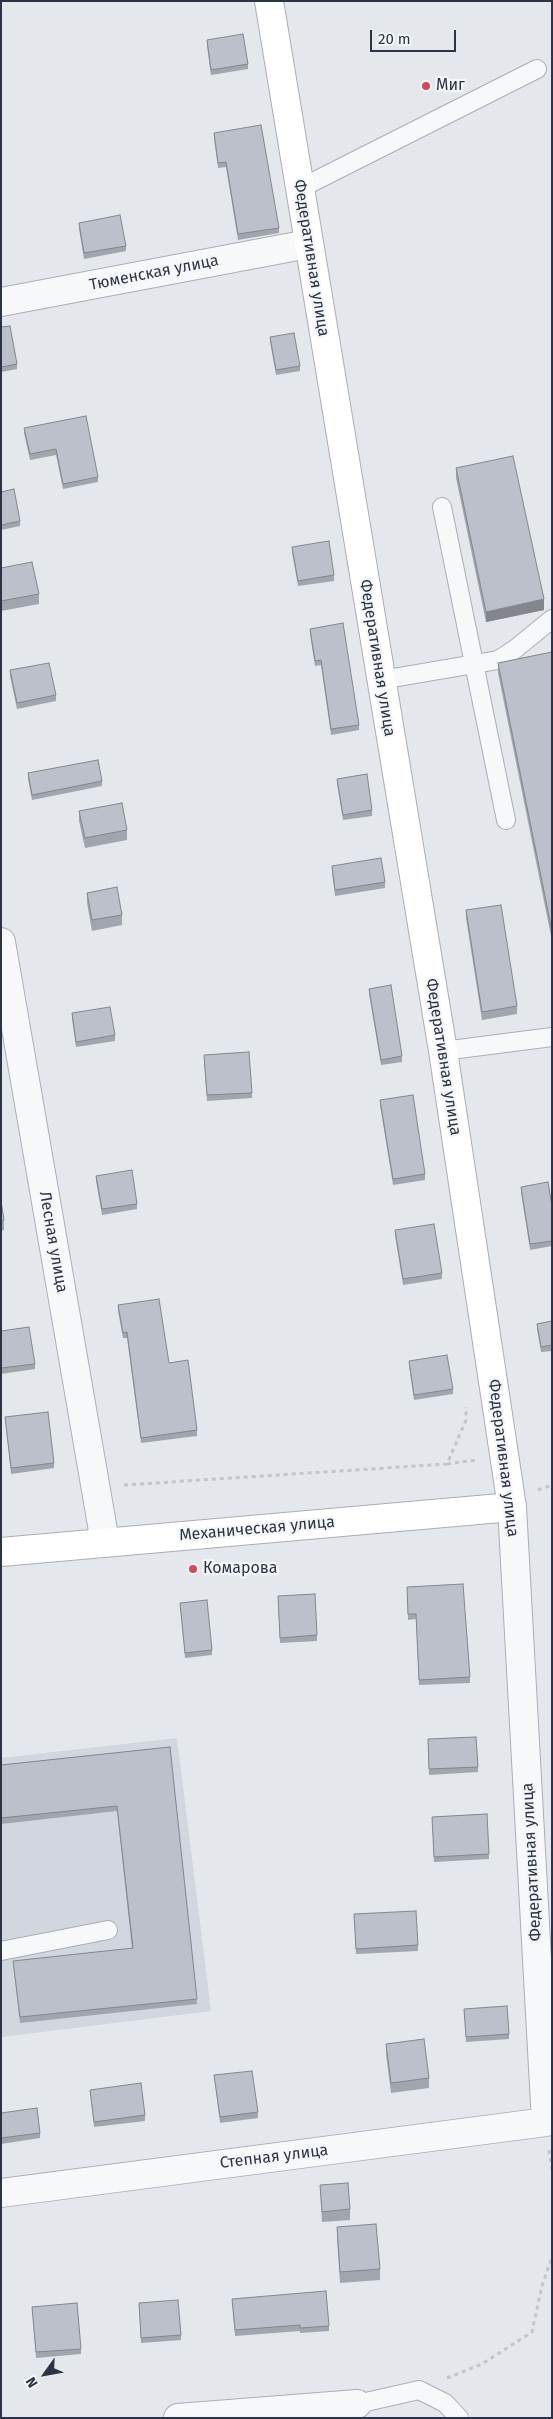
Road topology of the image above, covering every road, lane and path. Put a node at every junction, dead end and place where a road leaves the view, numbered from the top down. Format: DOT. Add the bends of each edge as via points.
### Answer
graph roads {
  1 [pos="269,1"];
  2 [pos="536,69"];
  3 [pos="299,188"];
  4 [pos="308,244"];
  5 [pos="1,302"];
  6 [pos="442,507"];
  7 [pos="552,619"];
  8 [pos="474,664"];
  9 [pos="381,680"];
  10 [pos="506,820"];
  11 [pos="1,942"];
  12 [pos="552,1037"];
  13 [pos="443,1051"];
  14 [pos="466,1403"];
  15 [pos="95,1487"];
  16 [pos="512,1508"];
  17 [pos="105,1542"];
  18 [pos="1,1552"];
  19 [pos="108,1930"];
  20 [pos="1,1951"];
  21 [pos="546,2122"];
  22 [pos="1,2193"];
  23 [pos="552,2257"];
  24 [pos="419,2390"];
  25 [pos="357,2404"];
  26 [pos="178,2418"];
  27 [pos="459,2418"];
  1 -- 3 [label="street, Федеративная улица"];
  2 -- 3 [label="lane"];
  3 -- 4 [label="street, Федеративная улица"];
  4 -- 5 [label="street, Тюменская улица"];
  4 -- 9 [label="street, Федеративная улица"];
  6 -- 8 [label="lane"];
  7 -- 8 [label="lane" via="498,660"];
  8 -- 9 [label="lane"];
  8 -- 10 [label="lane"];
  9 -- 13 [label="street, Федеративная улица"];
  11 -- 15 [label="street, Лесная улица"];
  12 -- 13 [label="lane"];
  13 -- 16 [label="street, Федеративная улица"];
  14 -- 15 [label="path" via="466,1420 447,1464"];
  15 -- 17 [label="street, Лесная улица"];
  16 -- 17 [label="street, Механическая улица"];
  16 -- 21 [label="street, Федеративная улица"];
  17 -- 18 [label="street, Механическая улица"];
  19 -- 20 [label="lane"];
  21 -- 22 [label="street, Степная улица"];
  23 -- 24 [label="path" via="532,2332 482,2364"];
  24 -- 25 [label="lane"];
  24 -- 27 [label="lane" via="446,2403"];
  25 -- 26 [label="street"];
}
